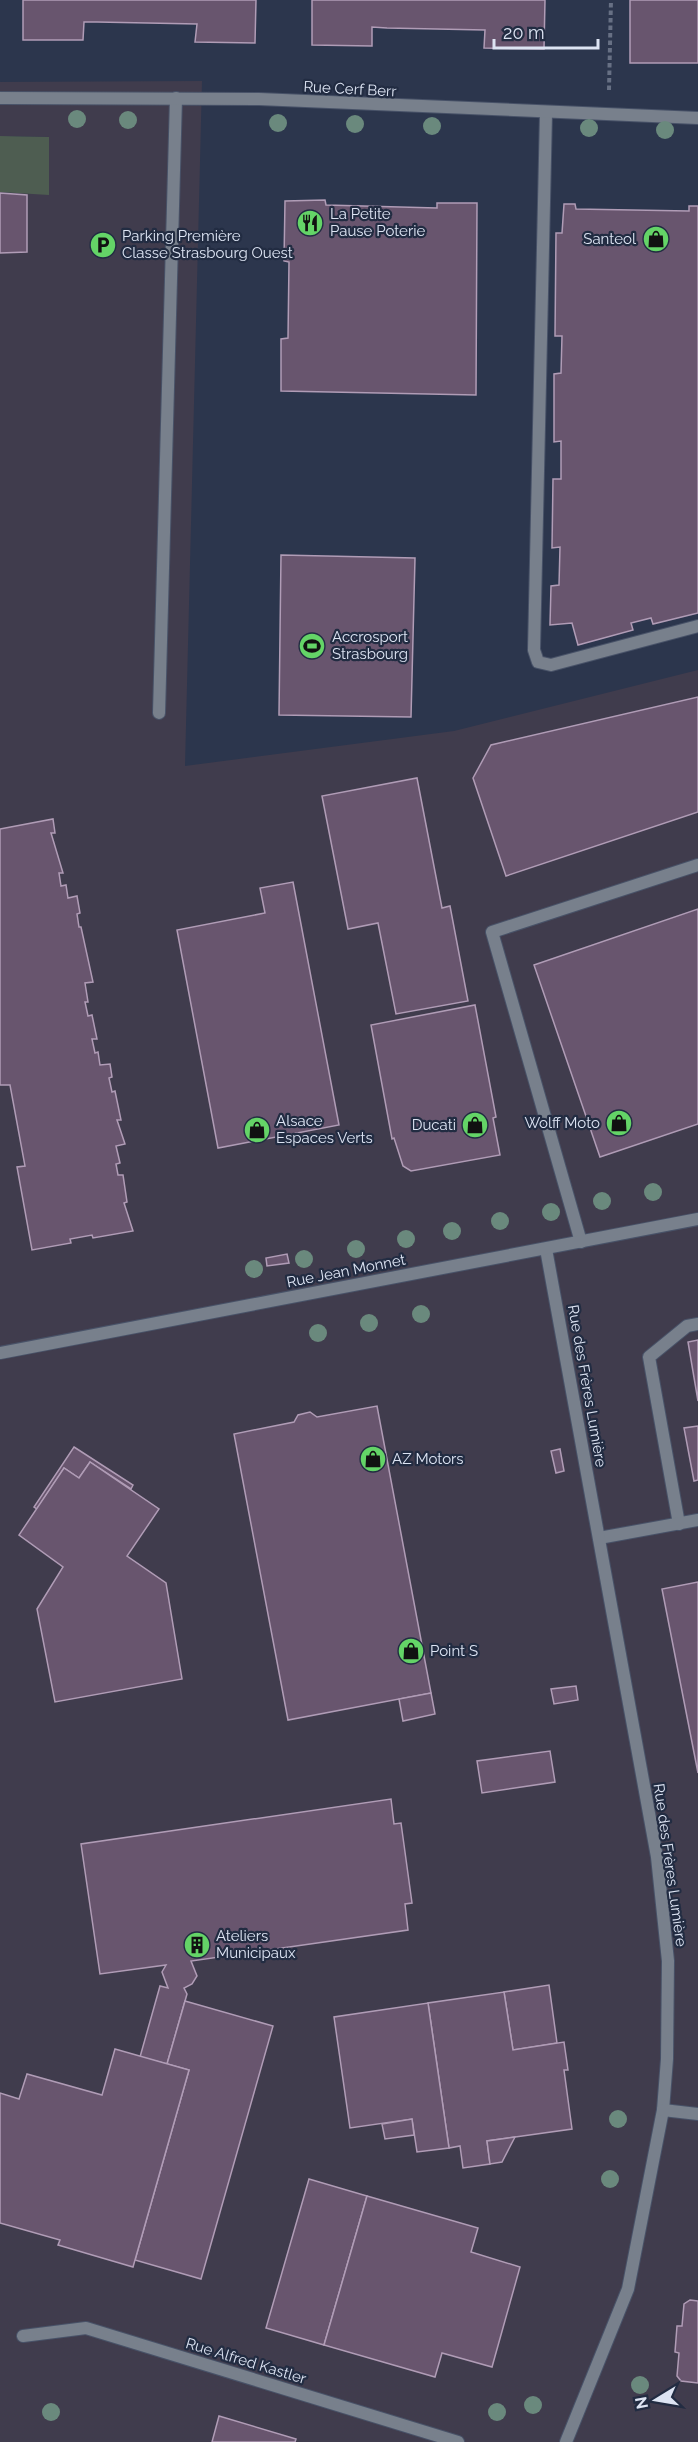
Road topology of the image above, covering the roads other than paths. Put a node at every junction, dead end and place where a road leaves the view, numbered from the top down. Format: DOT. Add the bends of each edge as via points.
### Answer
graph roads {
  1 [pos="0,98"];
  2 [pos="176,98"];
  3 [pos="546,113"];
  4 [pos="698,118"];
  5 [pos="698,626"];
  6 [pos="159,713"];
  7 [pos="698,865"];
  8 [pos="698,1219"];
  9 [pos="581,1242"];
  10 [pos="546,1249"];
  11 [pos="698,1324"];
  12 [pos="0,1353"];
  13 [pos="698,1520"];
  14 [pos="679,1524"];
  15 [pos="600,1538"];
  16 [pos="663,2110"];
  17 [pos="698,2114"];
  18 [pos="23,2336"];
  19 [pos="458,2442"];
  20 [pos="566,2442"];
  1 -- 2 [label="street, Rue Cerf Berr"];
  2 -- 3 [label="street, Rue Cerf Berr"];
  2 -- 6 [label="street"];
  3 -- 4 [label="street, Rue Cerf Berr"];
  3 -- 5 [label="street" via="534,650 538,662 551,665"];
  7 -- 9 [label="street" via="492,932"];
  8 -- 9 [label="street, Rue Jean Monnet"];
  9 -- 10 [label="street, Rue Jean Monnet"];
  10 -- 12 [label="street, Rue Jean Monnet"];
  10 -- 15 [label="street, Rue des Frères Lumière"];
  11 -- 14 [label="street" via="687,1326 649,1357"];
  13 -- 14 [label="street"];
  14 -- 15 [label="street"];
  15 -- 16 [label="street, Rue des Frères Lumière" via="657,1857 668,1961"];
  16 -- 17 [label="street"];
  16 -- 20 [label="street, Rue des Frères Lumière" via="628,2289"];
  18 -- 19 [label="street, Rue Alfred Kastler" via="86,2328"];
}
